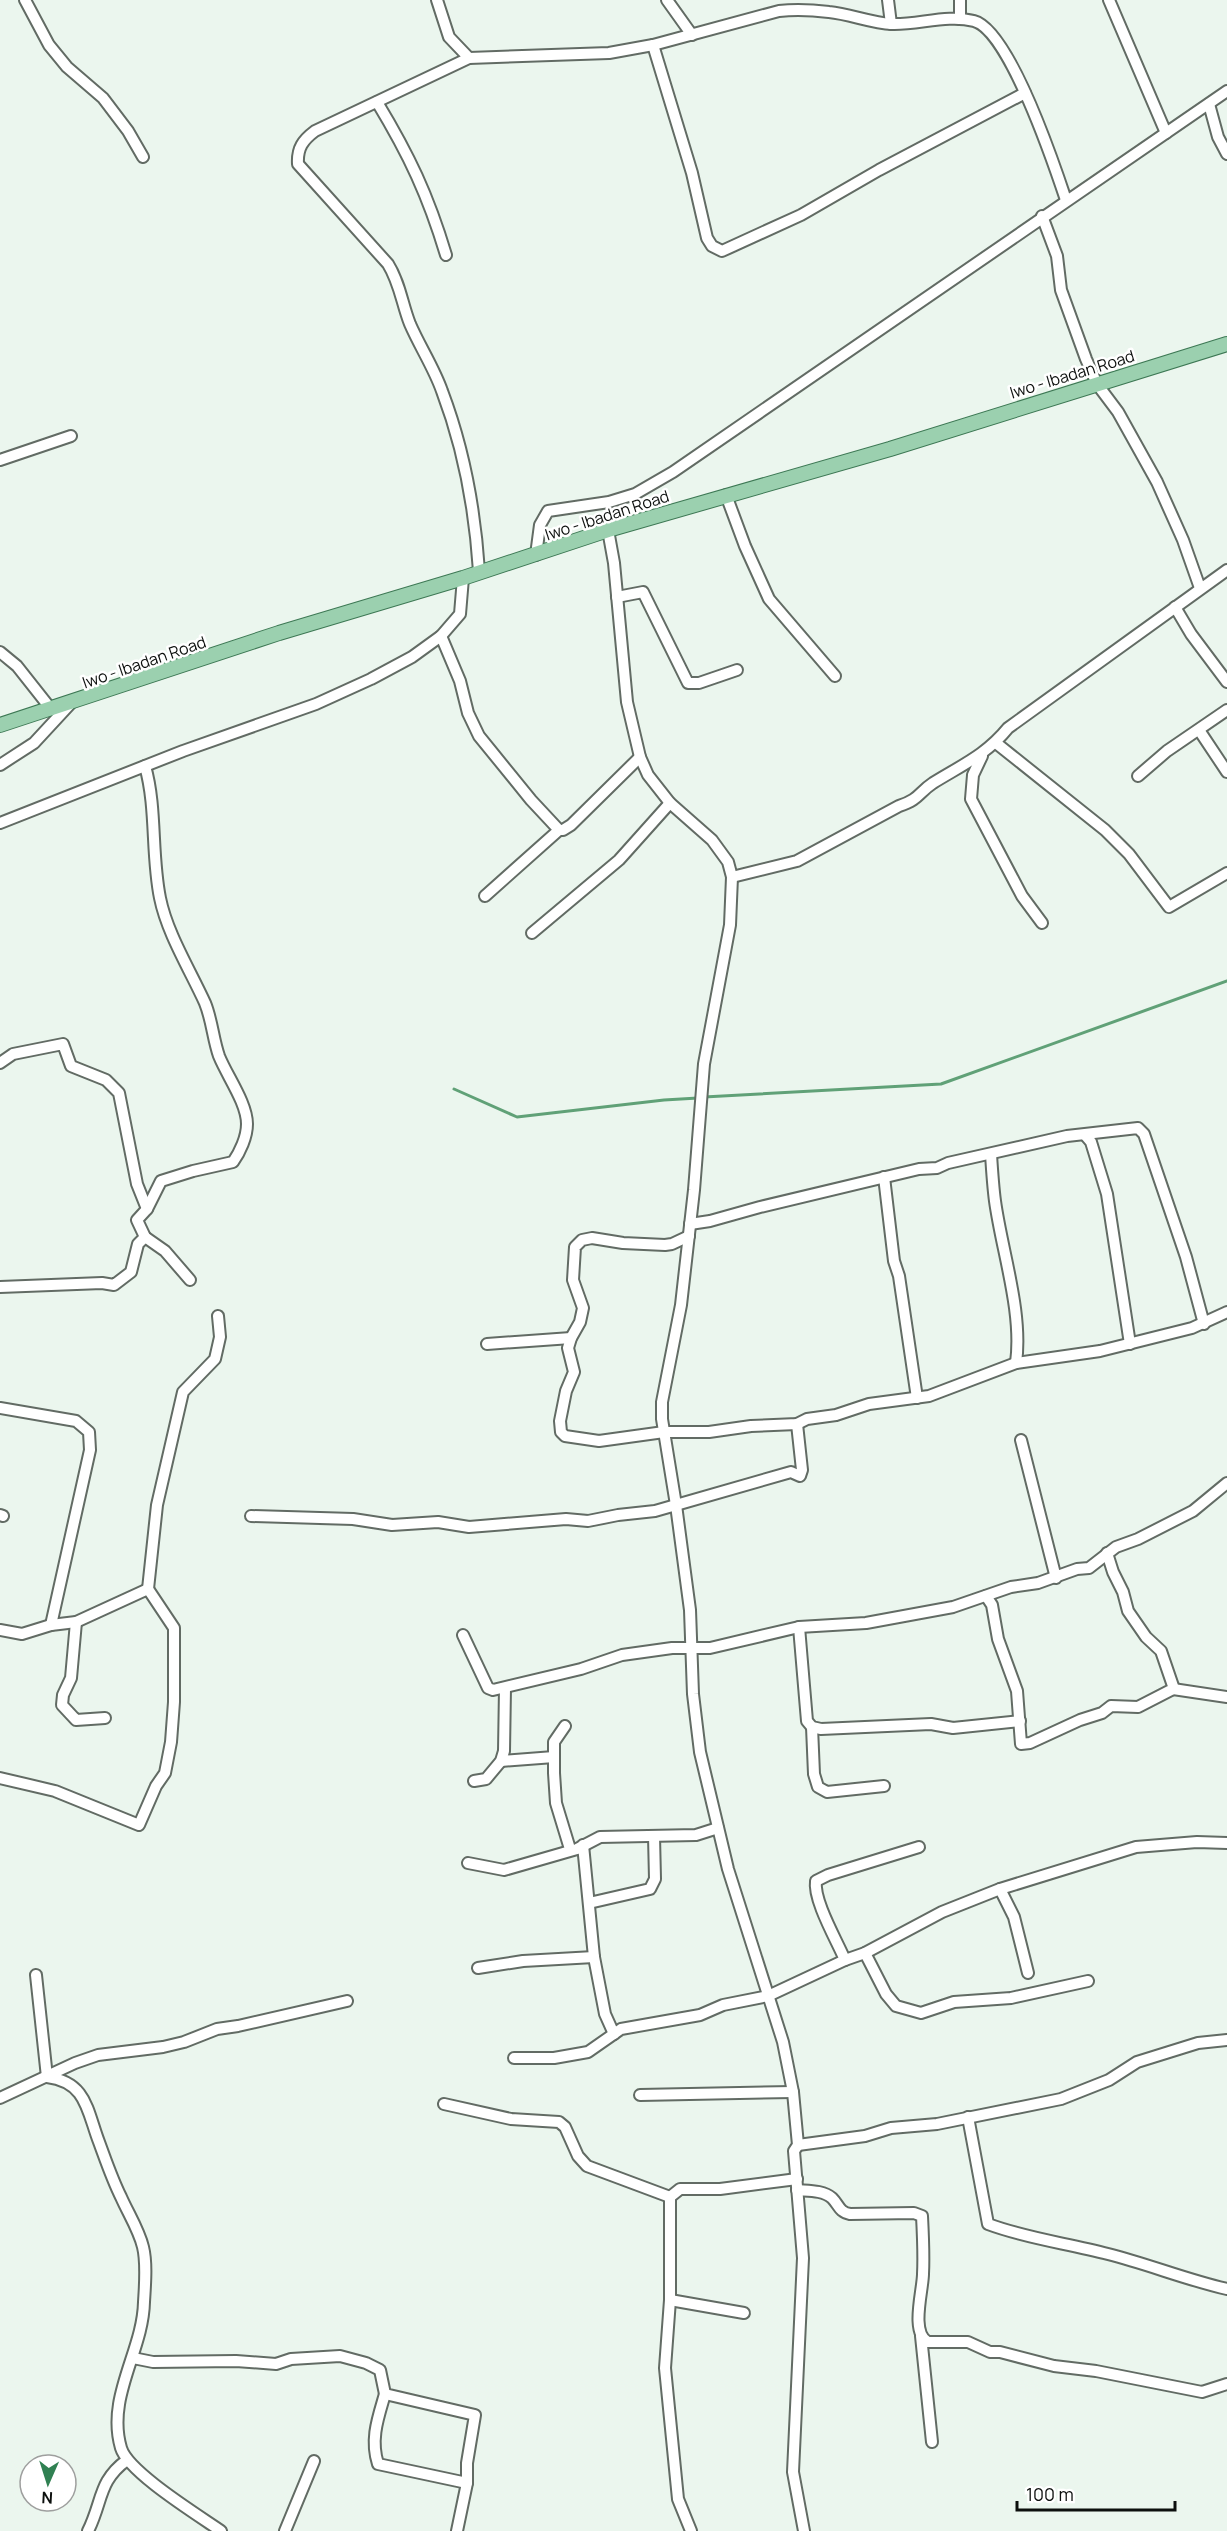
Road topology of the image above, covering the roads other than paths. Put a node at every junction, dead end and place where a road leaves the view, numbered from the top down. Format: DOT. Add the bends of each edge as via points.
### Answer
graph roads {
  1 [pos="25,0"];
  2 [pos="437,0"];
  3 [pos="667,0"];
  4 [pos="888,0"];
  5 [pos="960,0"];
  6 [pos="1109,0"];
  7 [pos="960,19"];
  8 [pos="891,24"];
  9 [pos="692,35"];
  10 [pos="653,45"];
  11 [pos="469,58"];
  12 [pos="1227,91"];
  13 [pos="1025,93"];
  14 [pos="377,102"];
  15 [pos="1209,104"];
  16 [pos="1166,133"];
  17 [pos="1227,154"];
  18 [pos="143,157"];
  19 [pos="1066,200"];
  20 [pos="1042,216"];
  21 [pos="446,255"];
  22 [pos="1227,344"];
  23 [pos="1097,384"];
  24 [pos="71,436"];
  25 [pos="0,460"];
  26 [pos="726,495"];
  27 [pos="608,531"];
  28 [pos="536,555"];
  29 [pos="1227,570"];
  30 [pos="479,572"];
  31 [pos="463,578"];
  32 [pos="1200,588"];
  33 [pos="617,597"];
  34 [pos="1176,608"];
  35 [pos="441,636"];
  36 [pos="0,652"];
  37 [pos="737,670"];
  38 [pos="835,676"];
  39 [pos="1227,682"];
  40 [pos="71,704"];
  41 [pos="51,710"];
  42 [pos="1227,710"];
  43 [pos="0,725"];
  44 [pos="1198,730"];
  45 [pos="996,743"];
  46 [pos="982,755"];
  47 [pos="640,757"];
  48 [pos="0,765"];
  49 [pos="145,766"];
  50 [pos="1227,772"];
  51 [pos="1138,776"];
  52 [pos="670,803"];
  53 [pos="0,824"];
  54 [pos="559,830"];
  55 [pos="1227,873"];
  56 [pos="732,877"];
  57 [pos="485,896"];
  58 [pos="1042,923"];
  59 [pos="532,933"];
  60 [pos="0,1063"];
  61 [pos="1085,1135"];
  62 [pos="991,1154"];
  63 [pos="884,1177"];
  64 [pos="147,1209"];
  65 [pos="690,1224"];
  66 [pos="689,1236"];
  67 [pos="145,1237"];
  68 [pos="190,1280"];
  69 [pos="0,1287"];
  70 [pos="1227,1312"];
  71 [pos="218,1316"];
  72 [pos="1204,1324"];
  73 [pos="570,1338"];
  74 [pos="487,1344"];
  75 [pos="1130,1344"];
  76 [pos="1016,1363"];
  77 [pos="916,1398"];
  78 [pos="0,1408"];
  79 [pos="797,1424"];
  80 [pos="664,1432"];
  81 [pos="1021,1440"];
  82 [pos="1227,1483"];
  83 [pos="676,1505"];
  84 [pos="251,1516"];
  85 [pos="1107,1553"];
  86 [pos="1056,1578"];
  87 [pos="148,1589"];
  88 [pos="986,1596"];
  89 [pos="76,1622"];
  90 [pos="51,1625"];
  91 [pos="799,1627"];
  92 [pos="0,1630"];
  93 [pos="463,1635"];
  94 [pos="691,1649"];
  95 [pos="505,1688"];
  96 [pos="1173,1689"];
  97 [pos="1227,1697"];
  98 [pos="105,1718"];
  99 [pos="1020,1721"];
  100 [pos="565,1726"];
  101 [pos="812,1728"];
  102 [pos="554,1757"];
  103 [pos="501,1761"];
  104 [pos="0,1778"];
  105 [pos="474,1781"];
  106 [pos="884,1786"];
  107 [pos="718,1828"];
  108 [pos="654,1836"];
  109 [pos="1227,1843"];
  110 [pos="583,1845"];
  111 [pos="918,1846"];
  112 [pos="570,1849"];
  113 [pos="468,1863"];
  114 [pos="1000,1889"];
  115 [pos="589,1903"];
  116 [pos="865,1953"];
  117 [pos="594,1957"];
  118 [pos="845,1960"];
  119 [pos="478,1968"];
  120 [pos="1028,1973"];
  121 [pos="36,1975"];
  122 [pos="1088,1981"];
  123 [pos="768,1996"];
  124 [pos="347,2001"];
  125 [pos="614,2034"];
  126 [pos="1227,2040"];
  127 [pos="514,2058"];
  128 [pos="47,2077"];
  129 [pos="793,2092"];
  130 [pos="640,2095"];
  131 [pos="0,2098"];
  132 [pos="444,2104"];
  133 [pos="968,2118"];
  134 [pos="798,2145"];
  135 [pos="797,2185"];
  136 [pos="670,2197"];
  137 [pos="1227,2289"];
  138 [pos="670,2300"];
  139 [pos="744,2313"];
  140 [pos="921,2336"];
  141 [pos="133,2358"];
  142 [pos="1227,2384"];
  143 [pos="385,2394"];
  144 [pos="932,2442"];
  145 [pos="127,2460"];
  146 [pos="314,2461"];
  147 [pos="467,2483"];
  148 [pos="88,2531"];
  149 [pos="221,2531"];
  150 [pos="285,2531"];
  151 [pos="457,2531"];
  152 [pos="691,2531"];
  153 [pos="804,2531"];
  1 -- 18 [label="street" via="50,45 67,67 103,98"];
  2 -- 11 [label="street" via="449,38"];
  3 -- 9 [label="street"];
  4 -- 8 [label="street"];
  5 -- 7 [label="street"];
  6 -- 16 [label="street"];
  7 -- 8 [label="street"];
  7 -- 13 [label="street" via="991,31"];
  8 -- 9 [label="street" via="796,9"];
  9 -- 10 [label="street"];
  10 -- 11 [label="street" via="574,56"];
  10 -- 13 [label="street" via="692,173 707,238 722,251 801,214"];
  11 -- 14 [label="street"];
  12 -- 15 [label="street"];
  13 -- 19 [label="street"];
  14 -- 21 [label="street" via="420,181"];
  14 -- 30 [label="street" via="315,131 304,140 298,164 395,275 409,322 442,390 459,444 476,523"];
  15 -- 16 [label="street"];
  15 -- 17 [label="street"];
  16 -- 19 [label="street"];
  19 -- 20 [label="street"];
  20 -- 23 [label="street" via="1057,256 1061,290"];
  20 -- 28 [label="street" via="674,472 635,494 548,511 540,525"];
  22 -- 23 [label="main road, Iwo - Ibadan Road"];
  23 -- 26 [label="main road, Iwo - Ibadan Road"];
  23 -- 32 [label="street" via="1118,411 1157,482"];
  24 -- 25 [label="street"];
  26 -- 27 [label="main road, Iwo - Ibadan Road"];
  26 -- 38 [label="street" via="769,599"];
  27 -- 28 [label="main road, Iwo - Ibadan Road"];
  27 -- 33 [label="street"];
  28 -- 30 [label="main road, Iwo - Ibadan Road"];
  29 -- 32 [label="street"];
  30 -- 31 [label="main road, Iwo - Ibadan Road"];
  31 -- 35 [label="street" via="460,614"];
  31 -- 40 [label="main road, Iwo - Ibadan Road" via="279,633"];
  32 -- 34 [label="street"];
  33 -- 37 [label="street" via="643,592 688,683"];
  33 -- 47 [label="street" via="627,702"];
  34 -- 39 [label="street"];
  34 -- 45 [label="street" via="1008,728"];
  35 -- 49 [label="street" via="412,657 325,699"];
  35 -- 54 [label="street" via="479,736"];
  36 -- 41 [label="street" via="24,674"];
  40 -- 41 [label="main road, Iwo - Ibadan Road"];
  40 -- 48 [label="street" via="34,743"];
  41 -- 43 [label="main road, Iwo - Ibadan Road"];
  42 -- 44 [label="street"];
  44 -- 50 [label="street"];
  44 -- 51 [label="street"];
  45 -- 46 [label="street"];
  45 -- 55 [label="street" via="1105,830 1129,854 1169,907"];
  46 -- 56 [label="street" via="930,785 915,801 899,806 822,850 780,866"];
  46 -- 58 [label="street" via="970,787 972,800 1022,896"];
  47 -- 52 [label="street" via="648,775"];
  47 -- 54 [label="street" via="571,825"];
  49 -- 53 [label="street"];
  49 -- 64 [label="street" via="152,788 160,898 206,1005 219,1055 246,1113 247,1125 233,1162 160,1181"];
  52 -- 56 [label="street" via="712,840 728,862"];
  52 -- 59 [label="street" via="620,861"];
  54 -- 57 [label="street"];
  56 -- 65 [label="street" via="730,925 704,1064"];
  60 -- 64 [label="street" via="13,1054 63,1044 71,1066 106,1080 119,1093 137,1184"];
  61 -- 62 [label="street"];
  61 -- 72 [label="street" via="1138,1128 1144,1134 1186,1257"];
  61 -- 75 [label="street" via="1091,1142 1107,1194"];
  62 -- 63 [label="street"];
  62 -- 76 [label="street" via="995,1200 1012,1291"];
  63 -- 65 [label="street"];
  63 -- 77 [label="street"];
  64 -- 67 [label="street" via="137,1220"];
  65 -- 66 [label="street"];
  66 -- 73 [label="street" via="672,1244 592,1238 578,1243 573,1280 583,1308"];
  66 -- 80 [label="street" via="681,1305 662,1402"];
  67 -- 68 [label="street" via="165,1251"];
  67 -- 69 [label="street" via="138,1244 131,1272 114,1285"];
  70 -- 72 [label="street"];
  71 -- 87 [label="street" via="220,1337 215,1359 183,1392 157,1505"];
  72 -- 75 [label="street"];
  73 -- 74 [label="street"];
  73 -- 80 [label="street" via="568,1348 574,1371 566,1391 561,1432 599,1441"];
  75 -- 76 [label="street"];
  76 -- 77 [label="street"];
  77 -- 79 [label="street" via="869,1404"];
  78 -- 90 [label="street" via="76,1420 89,1432 90,1450"];
  79 -- 80 [label="street"];
  79 -- 83 [label="street" via="800,1476 791,1472"];
  80 -- 83 [label="street"];
  81 -- 86 [label="street"];
  82 -- 85 [label="street" via="1193,1511"];
  83 -- 84 [label="street" via="588,1521 566,1519 469,1527 438,1522 392,1525 353,1519"];
  83 -- 94 [label="street" via="690,1610"];
  85 -- 86 [label="street" via="1089,1568"];
  85 -- 96 [label="street" via="1128,1611 1161,1651"];
  86 -- 88 [label="street"];
  87 -- 89 [label="street"];
  87 -- 104 [label="street" via="174,1628 174,1702 165,1773 139,1825 55,1791"];
  88 -- 91 [label="street" via="953,1607 866,1623"];
  88 -- 99 [label="street" via="1017,1690"];
  89 -- 90 [label="street"];
  89 -- 98 [label="street" via="71,1678 62,1706 76,1720"];
  90 -- 92 [label="street" via="22,1634"];
  91 -- 94 [label="street"];
  91 -- 101 [label="street" via="807,1721"];
  93 -- 95 [label="street" via="488,1688"];
  94 -- 95 [label="street" via="622,1655 581,1670"];
  94 -- 107 [label="street" via="696,1723"];
  95 -- 103 [label="street"];
  96 -- 97 [label="street"];
  96 -- 99 [label="street" via="1138,1707 1112,1706 1030,1743 1021,1744"];
  99 -- 101 [label="street" via="953,1728 931,1724"];
  100 -- 102 [label="street" via="554,1742"];
  101 -- 106 [label="street" via="818,1786 827,1792"];
  102 -- 103 [label="street"];
  102 -- 112 [label="street" via="556,1803"];
  103 -- 105 [label="street" via="486,1779"];
  107 -- 108 [label="street" via="696,1835"];
  107 -- 123 [label="street"];
  108 -- 110 [label="street" via="600,1837"];
  108 -- 115 [label="street" via="655,1879 650,1889"];
  109 -- 114 [label="street" via="1136,1847"];
  110 -- 112 [label="street"];
  110 -- 115 [label="street"];
  111 -- 118 [label="street" via="816,1881 818,1899"];
  112 -- 113 [label="street" via="504,1870"];
  114 -- 116 [label="street" via="942,1912"];
  114 -- 120 [label="street" via="1014,1917"];
  115 -- 117 [label="street"];
  116 -- 118 [label="street"];
  116 -- 122 [label="street" via="896,2006 921,2013 954,2002 1011,1998"];
  117 -- 119 [label="street"];
  117 -- 125 [label="street" via="605,2014"];
  118 -- 123 [label="street"];
  121 -- 128 [label="street"];
  123 -- 125 [label="street"];
  123 -- 129 [label="street"];
  124 -- 128 [label="street" via="217,2028 163,2047 98,2055"];
  125 -- 127 [label="street" via="588,2052 554,2058"];
  126 -- 133 [label="street" via="1198,2043 1137,2061 1109,2080 1061,2099"];
  128 -- 131 [label="street"];
  128 -- 141 [label="street" via="63,2080 79,2091 144,2250 144,2304"];
  129 -- 130 [label="street"];
  129 -- 134 [label="street"];
  132 -- 136 [label="street" via="511,2119 559,2122 566,2127 578,2156 587,2166"];
  133 -- 134 [label="street"];
  133 -- 137 [label="street" via="988,2224"];
  134 -- 135 [label="street" via="794,2151"];
  135 -- 136 [label="street" via="680,2189"];
  135 -- 140 [label="street" via="825,2194 843,2213 922,2216 923,2276 918,2313"];
  135 -- 153 [label="street" via="803,2258 793,2472"];
  136 -- 138 [label="street"];
  138 -- 139 [label="street"];
  138 -- 152 [label="street" via="665,2368 678,2499"];
  140 -- 142 [label="street" via="928,2342 968,2342 990,2352 1054,2366 1202,2392"];
  140 -- 144 [label="street"];
  141 -- 143 [label="street" via="153,2362 276,2364 291,2359 340,2356 380,2370"];
  141 -- 145 [label="street" via="118,2409 121,2448"];
  143 -- 147 [label="street" via="475,2415"];
  143 -- 147 [label="street" via="374,2429 378,2464"];
  145 -- 148 [label="street" via="108,2477 97,2516"];
  145 -- 149 [label="street"];
  146 -- 150 [label="street"];
  147 -- 151 [label="street"];
}
